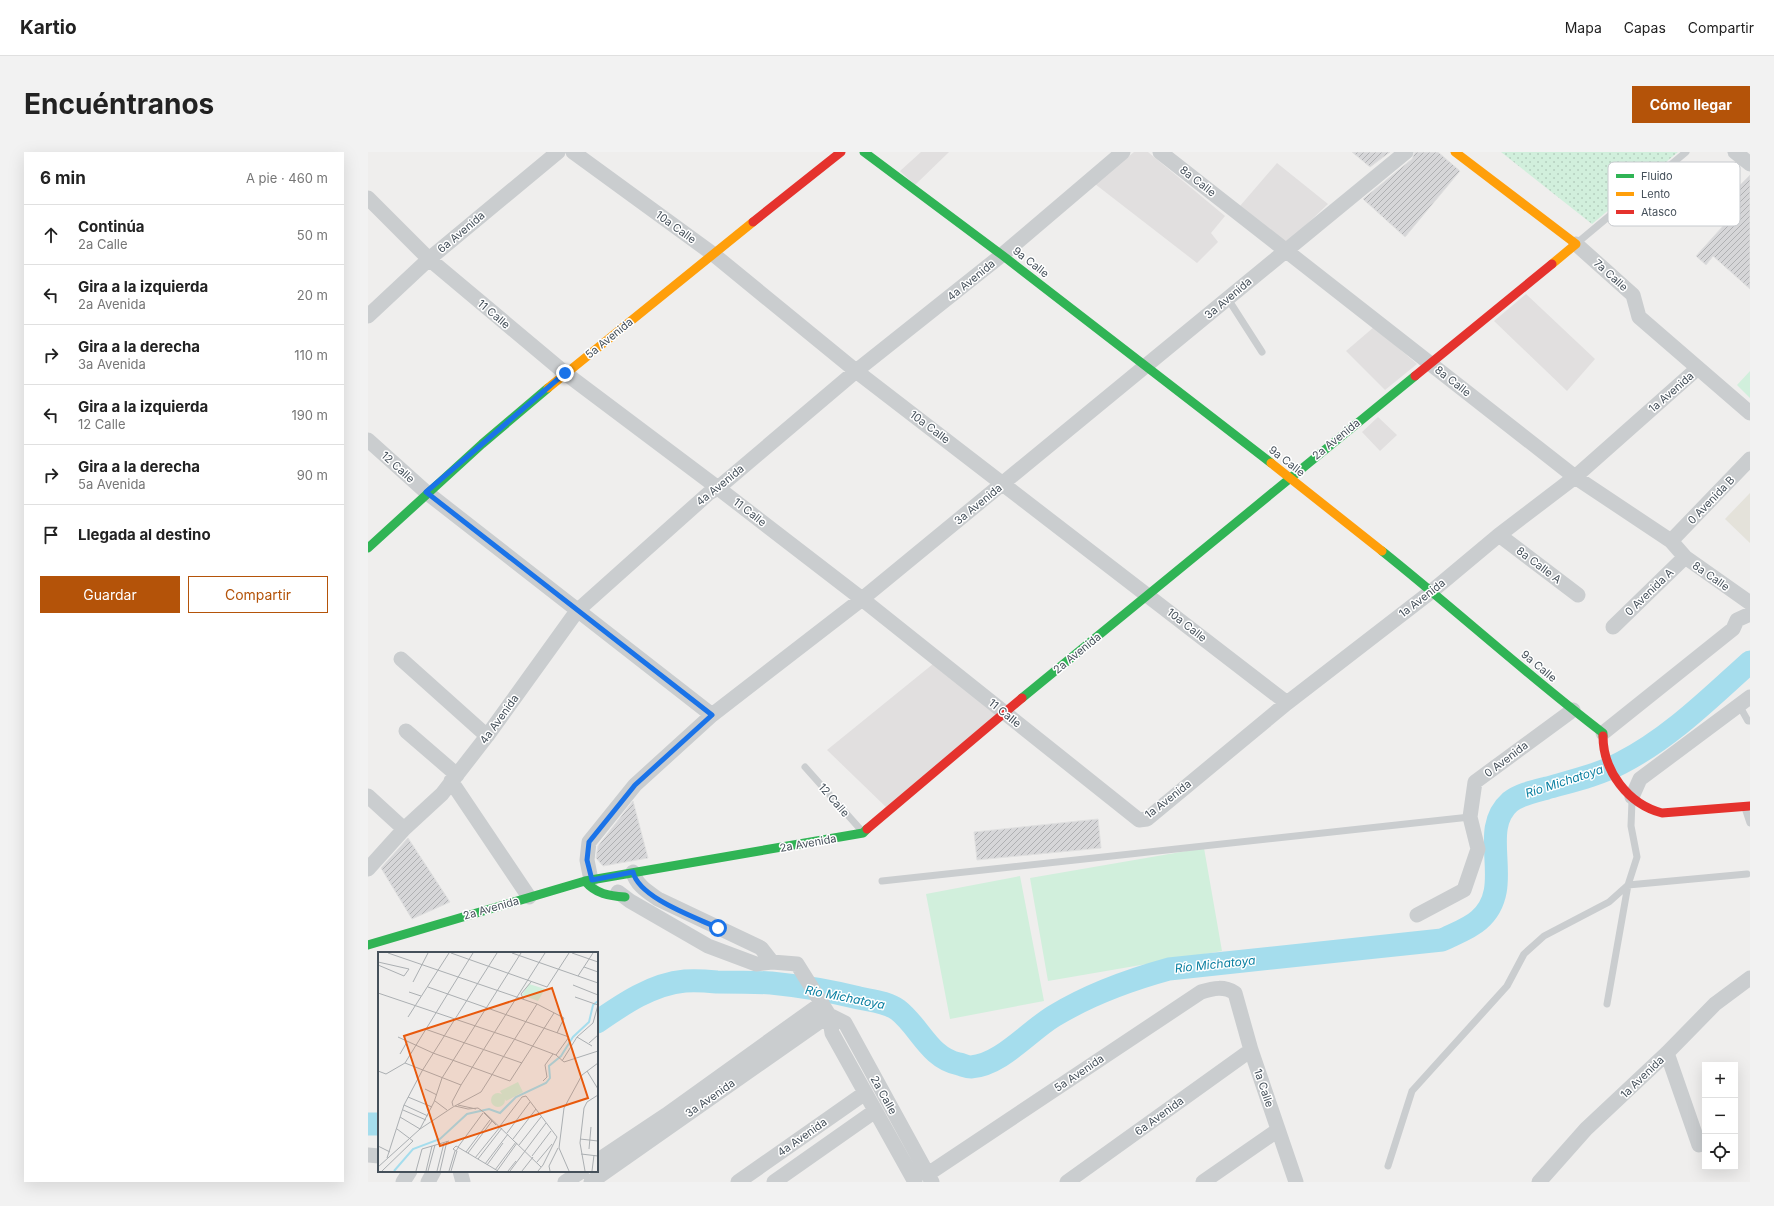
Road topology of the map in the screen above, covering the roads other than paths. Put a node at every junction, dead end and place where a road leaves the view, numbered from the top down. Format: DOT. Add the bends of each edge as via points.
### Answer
graph roads {
  1 [pos="558,152"];
  2 [pos="573,152"];
  3 [pos="840,152"];
  4 [pos="864,152"];
  5 [pos="1123,152"];
  6 [pos="1160,152"];
  7 [pos="1406,152"];
  8 [pos="1455,152"];
  9 [pos="1686,152"];
  10 [pos="1735,152"];
  11 [pos="1478,158"];
  12 [pos="1674,162"];
  13 [pos="1750,164"];
  14 [pos="1486,176"];
  15 [pos="371,207"];
  16 [pos="1608,217"];
  17 [pos="1576,244"];
  18 [pos="1285,250"];
  19 [pos="713,254"];
  20 [pos="1002,256"];
  21 [pos="429,259"];
  22 [pos="1228,299"];
  23 [pos="368,316"];
  24 [pos="1262,352"];
  25 [pos="1431,364"];
  26 [pos="1146,367"];
  27 [pos="1698,368"];
  28 [pos="856,372"];
  29 [pos="565,373"];
  30 [pos="1750,413"];
  31 [pos="368,440"];
  32 [pos="1750,459"];
  33 [pos="1289,477"];
  34 [pos="1575,477"];
  35 [pos="1004,483"];
  36 [pos="718,488"];
  37 [pos="426,492"];
  38 [pos="1499,535"];
  39 [pos="1671,541"];
  40 [pos="368,548"];
  41 [pos="1684,557"];
  42 [pos="1432,591"];
  43 [pos="1147,595"];
  44 [pos="1578,595"];
  45 [pos="862,599"];
  46 [pos="1750,603"];
  47 [pos="577,611"];
  48 [pos="1750,614"];
  49 [pos="1613,627"];
  50 [pos="400,659"];
  51 [pos="1745,701"];
  52 [pos="1287,703"];
  53 [pos="1573,710"];
  54 [pos="1004,712"];
  55 [pos="712,715"];
  56 [pos="1750,721"];
  57 [pos="406,731"];
  58 [pos="1603,733"];
  59 [pos="487,736"];
  60 [pos="805,767"];
  61 [pos="454,778"];
  62 [pos="368,796"];
  63 [pos="1632,797"];
  64 [pos="1747,806"];
  65 [pos="1470,817"];
  66 [pos="1139,820"];
  67 [pos="1750,822"];
  68 [pos="404,829"];
  69 [pos="863,834"];
  70 [pos="368,869"];
  71 [pos="633,872"];
  72 [pos="1747,874"];
  73 [pos="593,880"];
  74 [pos="882,881"];
  75 [pos="1628,885"];
  76 [pos="529,897"];
  77 [pos="678,909"];
  78 [pos="1418,916"];
  79 [pos="670,924"];
  80 [pos="368,945"];
  81 [pos="772,962"];
  82 [pos="1750,978"];
  83 [pos="1235,992"];
  84 [pos="1607,1004"];
  85 [pos="823,1005"];
  86 [pos="1251,1050"];
  87 [pos="1667,1053"];
  88 [pos="865,1093"];
  89 [pos="875,1111"];
  90 [pos="669,1120"];
  91 [pos="1278,1130"];
  92 [pos="1699,1145"];
  93 [pos="368,1155"];
  94 [pos="378,1156"];
  95 [pos="598,1160"];
  96 [pos="1388,1166"];
  97 [pos="409,1172"];
  98 [pos="433,1172"];
  99 [pos="460,1172"];
  100 [pos="580,1172"];
  101 [pos="930,1180"];
  102 [pos="403,1182"];
  103 [pos="428,1182"];
  104 [pos="463,1182"];
  105 [pos="565,1182"];
  106 [pos="591,1182"];
  107 [pos="738,1182"];
  108 [pos="774,1182"];
  109 [pos="915,1182"];
  110 [pos="1067,1182"];
  111 [pos="1203,1182"];
  112 [pos="1296,1182"];
  113 [pos="1539,1182"];
  1 -- 21 [label="street, 6a Avenida"];
  2 -- 19 [label="street, 10a Calle"];
  3 -- 19 [label="main road, 5a Avenida"];
  4 -- 20 [label="main road, 9a Calle"];
  5 -- 20 [label="street, 4a Avenida"];
  6 -- 18 [label="street, 8a Calle"];
  7 -- 18 [label="street, 3a Avenida"];
  8 -- 14 [label="main road, 7a Calle"];
  9 -- 12 [label="lane, 2a Avenida"];
  10 -- 13 [label="street"];
  11 -- 14 [label="main road"];
  14 -- 17 [label="main road, 7a Calle"];
  15 -- 21 [label="street, 11 Calle"];
  16 -- 17 [label="lane, 2a Avenida"];
  17 -- 25 [label="main road, 2a Avenida"];
  17 -- 27 [label="street, 7a Calle" via="1633,295 1639,317"];
  18 -- 22 [label="street, 3a Avenida"];
  18 -- 25 [label="street, 8a Calle"];
  19 -- 28 [label="street, 10a Calle"];
  19 -- 29 [label="main road, 5a Avenida"];
  20 -- 26 [label="main road, 9a Calle"];
  20 -- 28 [label="street, 4a Avenida"];
  21 -- 23 [label="street, 6a Avenida"];
  21 -- 29 [label="street, 11 Calle"];
  22 -- 24 [label="lane"];
  22 -- 26 [label="street, 3a Avenida"];
  25 -- 33 [label="main road, 2a Avenida"];
  25 -- 34 [label="street, 8a Calle"];
  26 -- 33 [label="main road, 9a Calle"];
  26 -- 35 [label="street, 3a Avenida"];
  27 -- 30 [label="street, 7a Calle"];
  27 -- 34 [label="street, 1a Avenida"];
  28 -- 35 [label="street, 10a Calle"];
  28 -- 36 [label="street, 4a Avenida"];
  29 -- 36 [label="street, 11 Calle"];
  29 -- 37 [label="main road, 5a Avenida"];
  31 -- 37 [label="street, 12 Calle"];
  32 -- 39 [label="street, 0 Avenida B"];
  33 -- 42 [label="main road, 9a Calle"];
  33 -- 43 [label="main road, 2a Avenida"];
  34 -- 38 [label="street, 1a Avenida"];
  34 -- 39 [label="street, 8a Calle"];
  35 -- 43 [label="street, 10a Calle"];
  35 -- 45 [label="street, 3a Avenida"];
  36 -- 45 [label="street, 11 Calle"];
  36 -- 47 [label="street, 4a Avenida"];
  37 -- 40 [label="main road, 5a Avenida"];
  37 -- 47 [label="street, 12 Calle"];
  38 -- 42 [label="street, 1a Avenida"];
  38 -- 44 [label="street, 8a Calle A"];
  39 -- 41 [label="street, 8a Calle"];
  41 -- 46 [label="street, 8a Calle"];
  41 -- 49 [label="street, 0 Avenida A"];
  42 -- 52 [label="street, 1a Avenida"];
  42 -- 53 [label="main road, 9a Calle"];
  43 -- 52 [label="street, 10a Calle"];
  43 -- 54 [label="main road, 2a Avenida"];
  45 -- 54 [label="street, 11 Calle"];
  45 -- 55 [label="street, 3a Avenida"];
  47 -- 55 [label="street, 12 Calle"];
  47 -- 59 [label="street, 4a Avenida"];
  48 -- 58 [label="street" via="1737,620 1733,629"];
  50 -- 59 [label="street"];
  51 -- 56 [label="lane"];
  51 -- 63 [label="street" via="1640,779"];
  52 -- 66 [label="street, 1a Avenida" via="1147,819"];
  53 -- 58 [label="main road, 9a Calle"];
  53 -- 65 [label="street, 0 Avenida" via="1475,782"];
  54 -- 66 [label="street, 11 Calle"];
  54 -- 69 [label="main road, 2a Avenida"];
  55 -- 73 [label="street, 3a Avenida" via="635,785 589,842 587,860"];
  57 -- 61 [label="street"];
  58 -- 63 [label="main road" via="1604,752 1620,785"];
  59 -- 61 [label="street, 4a Avenida"];
  60 -- 69 [label="lane, 12 Calle"];
  61 -- 68 [label="street, 4a Avenida" via="442,794"];
  61 -- 76 [label="street"];
  62 -- 68 [label="street"];
  63 -- 64 [label="main road" via="1648,809 1662,813"];
  63 -- 75 [label="lane" via="1631,826 1636,857"];
  64 -- 67 [label="lane"];
  65 -- 74 [label="lane"];
  65 -- 78 [label="street, 0 Avenida" via="1478,849 1464,890"];
  68 -- 70 [label="street, 4a Avenida"];
  69 -- 71 [label="main road, 2a Avenida"];
  71 -- 73 [label="main road, 2a Avenida"];
  71 -- 77 [label="street" via="634,878 643,888"];
  72 -- 75 [label="lane"];
  73 -- 76 [label="main road, 2a Avenida"];
  73 -- 79 [label="street, 2a Calle" via="606,883"];
  75 -- 84 [label="lane"];
  75 -- 96 [label="lane" via="1609,902 1544,936 1524,954 1507,986 1412,1092"];
  76 -- 80 [label="main road, 2a Avenida"];
  77 -- 79 [label="street"];
  77 -- 81 [label="street" via="761,948"];
  79 -- 81 [label="street, 2a Calle" via="708,946 756,964"];
  81 -- 85 [label="street, 2a Calle" via="796,964"];
  82 -- 87 [label="street, 1a Avenida" via="1715,1004"];
  83 -- 86 [label="street, 1a Calle"];
  83 -- 101 [label="street, 5a Avenida" via="1227,988 1212,988 1201,992"];
  85 -- 88 [label="street, 2a Calle" via="832,1033"];
  85 -- 90 [label="street, 3a Avenida"];
  85 -- 101 [label="street, 2a Calle" via="845,1023"];
  86 -- 91 [label="street, 1a Calle"];
  86 -- 110 [label="street, 6a Avenida"];
  87 -- 92 [label="street"];
  87 -- 113 [label="street, 1a Avenida" via="1586,1129"];
  88 -- 89 [label="street, 2a Calle"];
  88 -- 107 [label="street, 4a Avenida"];
  89 -- 108 [label="street, 4a Avenida"];
  89 -- 109 [label="street, 2a Calle"];
  90 -- 95 [label="street, 3a Avenida"];
  90 -- 106 [label="street, 3a Avenida"];
  91 -- 111 [label="street"];
  91 -- 112 [label="street, 1a Calle"];
  93 -- 94 [label="street"];
  97 -- 102 [label="street"];
  98 -- 103 [label="street"];
  99 -- 104 [label="street"];
  100 -- 105 [label="street"];
}
